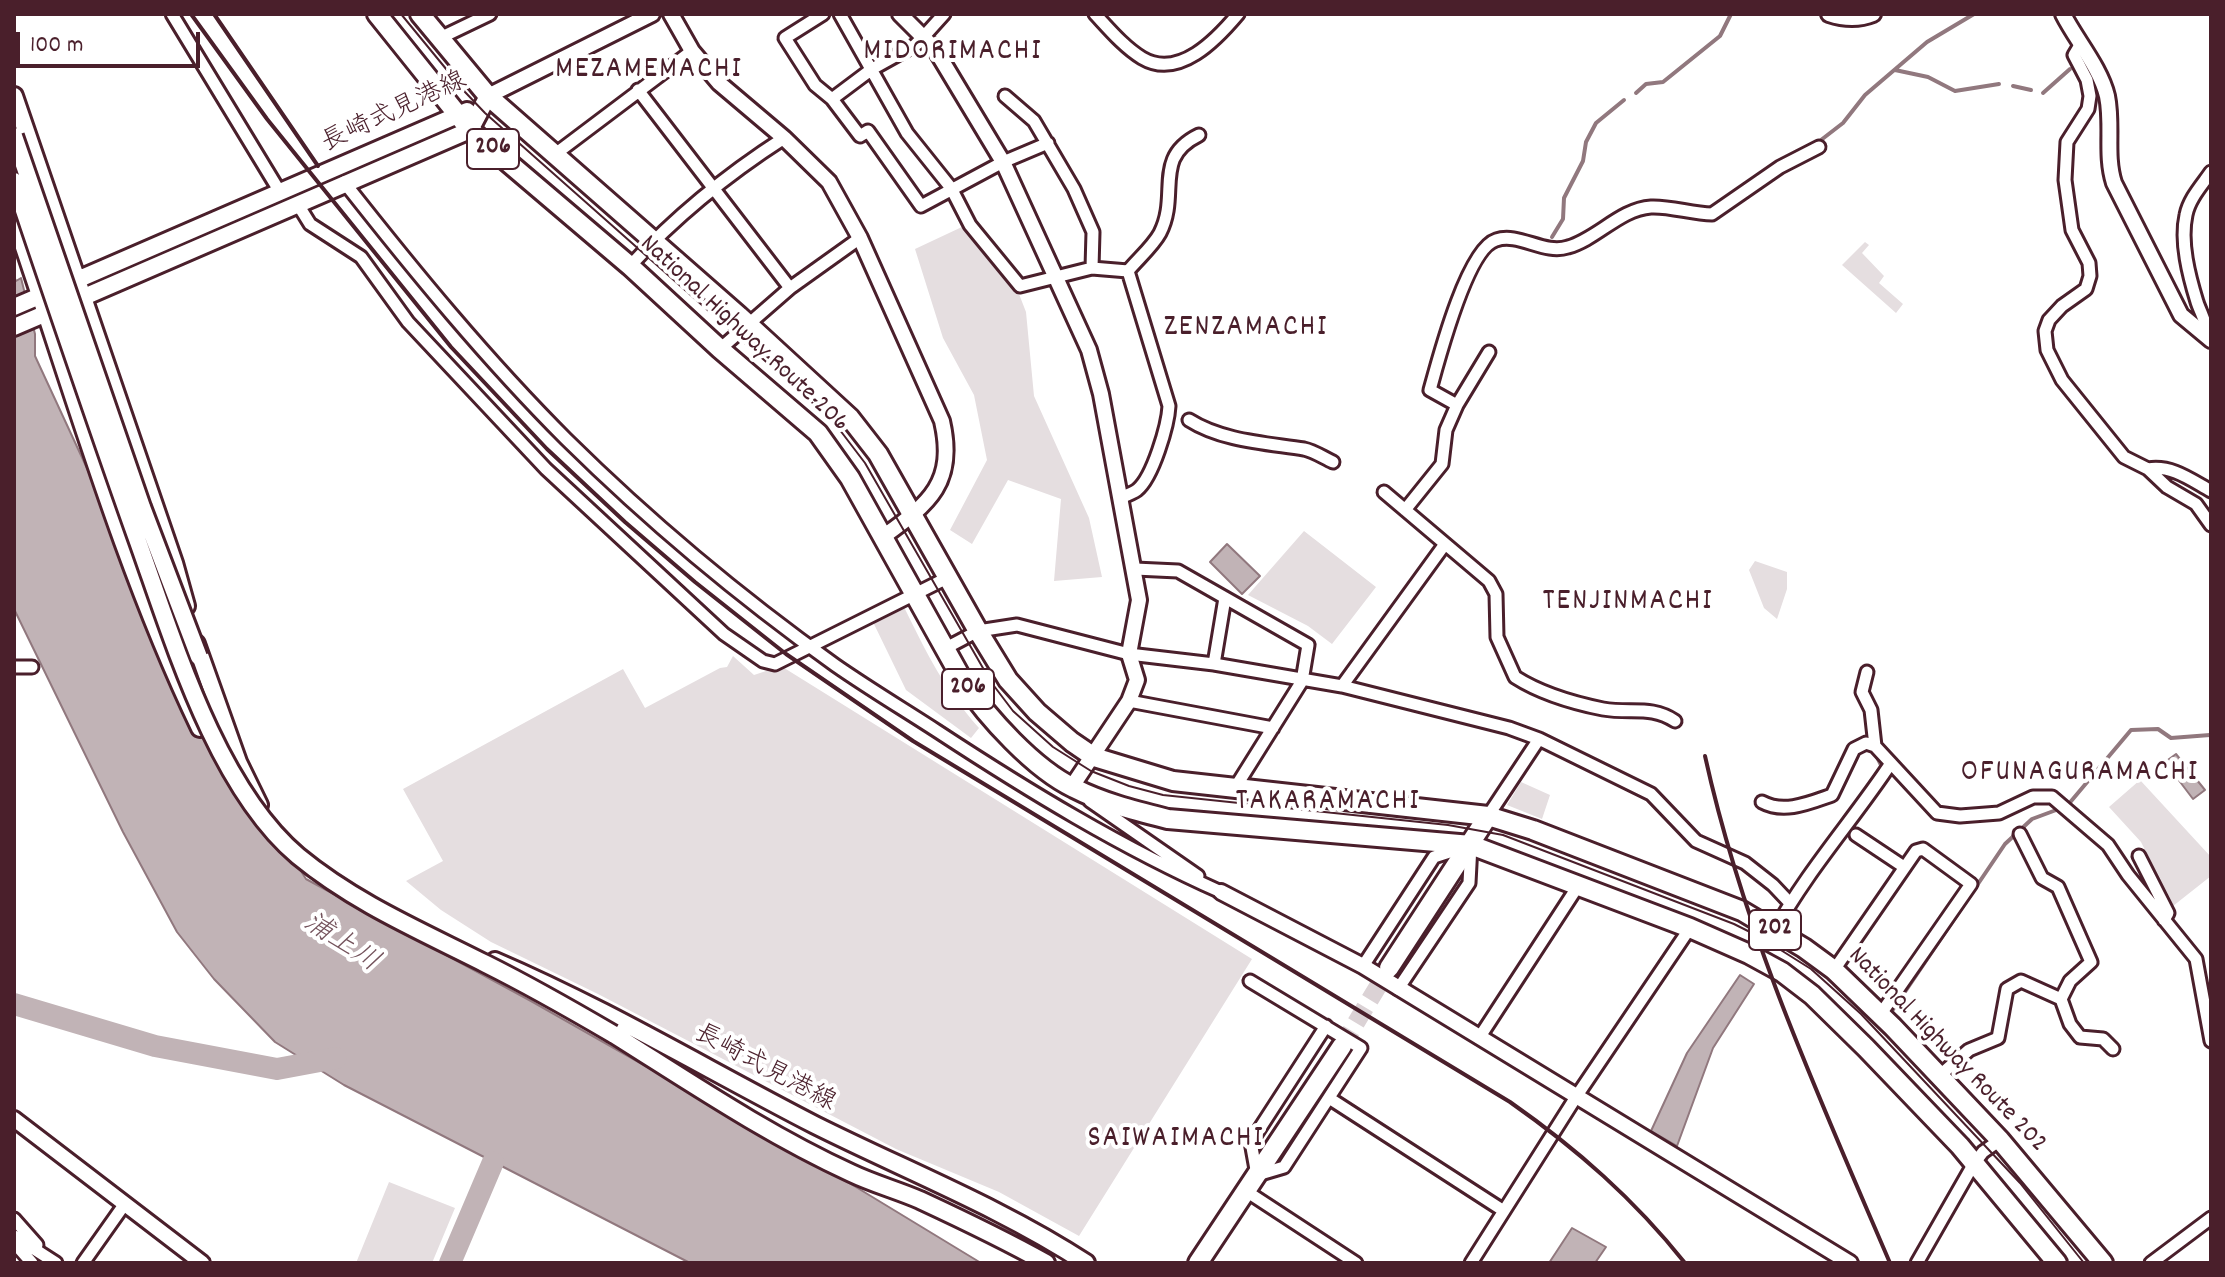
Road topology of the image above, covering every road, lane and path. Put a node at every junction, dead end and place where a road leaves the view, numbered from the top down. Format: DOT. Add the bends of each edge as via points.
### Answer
graph roads {
  1 [pos="172,14"];
  2 [pos="377,14"];
  3 [pos="420,14"];
  4 [pos="490,14"];
  5 [pos="652,14"];
  6 [pos="671,14"];
  7 [pos="823,14"];
  8 [pos="840,14"];
  9 [pos="900,14"];
  10 [pos="944,14"];
  11 [pos="1095,14"];
  12 [pos="1238,14"];
  13 [pos="1829,14"];
  14 [pos="1873,14"];
  15 [pos="2063,14"];
  16 [pos="924,36"];
  17 [pos="440,38"];
  18 [pos="2080,45"];
  19 [pos="692,51"];
  20 [pos="872,69"];
  21 [pos="638,90"];
  22 [pos="14,96"];
  23 [pos="488,96"];
  24 [pos="1005,96"];
  25 [pos="832,99"];
  26 [pos="464,123"];
  27 [pos="1199,135"];
  28 [pos="14,136"];
  29 [pos="784,138"];
  30 [pos="1048,143"];
  31 [pos="1819,147"];
  32 [pos="554,155"];
  33 [pos="1003,162"];
  34 [pos="2211,172"];
  35 [pos="14,181"];
  36 [pos="344,182"];
  37 [pos="714,188"];
  38 [pos="951,188"];
  39 [pos="280,192"];
  40 [pos="297,203"];
  41 [pos="14,218"];
  42 [pos="860,238"];
  43 [pos="653,241"];
  44 [pos="630,266"];
  45 [pos="1092,268"];
  46 [pos="1128,271"];
  47 [pos="1056,275"];
  48 [pos="77,280"];
  49 [pos="790,288"];
  50 [pos="84,297"];
  51 [pos="27,301"];
  52 [pos="41,315"];
  53 [pos="749,325"];
  54 [pos="14,327"];
  55 [pos="2210,339"];
  56 [pos="720,349"];
  57 [pos="1489,352"];
  58 [pos="1457,405"];
  59 [pos="1189,420"];
  60 [pos="1333,462"];
  61 [pos="2148,469"];
  62 [pos="2211,491"];
  63 [pos="1384,492"];
  64 [pos="1120,498"];
  65 [pos="1405,510"];
  66 [pos="914,515"];
  67 [pos="2211,525"];
  68 [pos="884,536"];
  69 [pos="1445,544"];
  70 [pos="1135,569"];
  71 [pos="947,578"];
  72 [pos="915,593"];
  73 [pos="1225,598"];
  74 [pos="978,631"];
  75 [pos="810,646"];
  76 [pos="944,649"];
  77 [pos="1129,654"];
  78 [pos="199,657"];
  79 [pos="1214,664"];
  80 [pos="14,667"];
  81 [pos="32,667"];
  82 [pos="1867,672"];
  83 [pos="1302,681"];
  84 [pos="1342,686"];
  85 [pos="1129,701"];
  86 [pos="1675,721"];
  87 [pos="1273,728"];
  88 [pos="1539,739"];
  89 [pos="1875,746"];
  90 [pos="1094,757"];
  91 [pos="1891,763"];
  92 [pos="236,783"];
  93 [pos="1071,788"];
  94 [pos="1235,788"];
  95 [pos="1762,802"];
  96 [pos="1488,816"];
  97 [pos="2020,834"];
  98 [pos="1856,835"];
  99 [pos="1471,845"];
  100 [pos="2139,856"];
  101 [pos="1904,867"];
  102 [pos="1578,886"];
  103 [pos="1221,892"];
  104 [pos="1790,903"];
  105 [pos="2164,920"];
  106 [pos="1690,928"];
  107 [pos="1775,930"];
  108 [pos="1363,966"];
  109 [pos="1389,968"];
  110 [pos="1834,970"];
  111 [pos="1250,981"];
  112 [pos="1398,989"];
  113 [pos="2061,999"];
  114 [pos="1880,1015"];
  115 [pos="1326,1026"];
  116 [pos="1479,1038"];
  117 [pos="2211,1041"];
  118 [pos="1342,1046"];
  119 [pos="2113,1049"];
  120 [pos="1938,1077"];
  121 [pos="1576,1097"];
  122 [pos="1329,1098"];
  123 [pos="14,1119"];
  124 [pos="2000,1140"];
  125 [pos="1973,1165"];
  126 [pos="1252,1183"];
  127 [pos="124,1205"];
  128 [pos="1504,1211"];
  129 [pos="2211,1218"];
  130 [pos="14,1219"];
  131 [pos="15,1241"];
  132 [pos="46,1255"];
  133 [pos="32,1263"];
  134 [pos="56,1263"];
  135 [pos="83,1263"];
  136 [pos="202,1263"];
  137 [pos="1046,1263"];
  138 [pos="1086,1263"];
  139 [pos="1198,1263"];
  140 [pos="1356,1263"];
  141 [pos="1471,1263"];
  142 [pos="1850,1263"];
  143 [pos="1917,1263"];
  144 [pos="2057,1263"];
  145 [pos="2103,1263"];
  146 [pos="2151,1263"];
  1 -- 39 [label="street"];
  2 -- 26 [label="highway, National Highway Route 206 / 206"];
  3 -- 17 [label="highway, National Highway Route 206 / 206"];
  4 -- 17 [label="street"];
  5 -- 23 [label="street"];
  6 -- 19 [label="street"];
  7 -- 25 [label="street" via="785,38 815,85"];
  8 -- 20 [label="street"];
  9 -- 16 [label="street"];
  10 -- 16 [label="street"];
  11 -- 12 [label="street" via="1141,57 1158,63 1192,57"];
  13 -- 14 [label="street" via="1856,19"];
  15 -- 18 [label="street"];
  16 -- 20 [label="street"];
  16 -- 33 [label="street"];
  17 -- 23 [label="highway, National Highway Route 206 / 206"];
  18 -- 55 [label="street" via="2107,96 2114,183 2181,315"];
  18 -- 61 [label="street" via="2074,55 2090,96 2088,109 2067,142 2065,180 2072,230 2090,276 2086,289 2049,320 2047,350 2062,380 2124,457"];
  19 -- 21 [label="street"];
  19 -- 29 [label="street" via="719,83"];
  20 -- 25 [label="street"];
  20 -- 38 [label="street" via="907,133"];
  21 -- 32 [label="street"];
  21 -- 37 [label="street"];
  22 -- 48 [label="main road"];
  23 -- 26 [label="main road, 長崎式見港線"];
  23 -- 32 [label="highway, National Highway Route 206 / 206"];
  24 -- 30 [label="street" via="1034,121"];
  25 -- 38 [label="street" via="860,136 868,131 921,206"];
  26 -- 36 [label="main road, 長崎式見港線"];
  26 -- 39 [label="main road, 長崎式見港線"];
  26 -- 44 [label="highway, National Highway Route 206 / 206"];
  27 -- 46 [label="street" via="1174,154 1160,233"];
  28 -- 78 [label="main road, 長崎式見港線, bridge" via="146,520"];
  29 -- 37 [label="street"];
  29 -- 42 [label="street" via="829,182"];
  30 -- 33 [label="street"];
  30 -- 45 [label="street" via="1093,232"];
  31 -- 58 [label="street" via="1712,214 1642,209 1588,240 1557,250 1511,239 1489,244 1451,315 1430,390"];
  32 -- 43 [label="highway, National Highway Route 206 / 206"];
  33 -- 38 [label="street"];
  33 -- 47 [label="street"];
  34 -- 55 [label="street" via="2189,205 2185,236 2197,303"];
  35 -- 92 [label="main road, 長崎式見港線, bridge" via="156,593"];
  36 -- 40 [label="main road, 長崎式見港線"];
  36 -- 75 [label="street" via="431,291 568,440 680,544"];
  37 -- 43 [label="street"];
  37 -- 49 [label="street"];
  38 -- 47 [label="street" via="970,225 1020,286"];
  39 -- 48 [label="main road, 長崎式見港線"];
  40 -- 50 [label="main road, 長崎式見港線"];
  40 -- 75 [label="street" via="310,224 361,257 408,322 546,469 724,634 775,664"];
  41 -- 51 [label="main road"];
  42 -- 49 [label="street"];
  42 -- 66 [label="street" via="945,432 945,471 937,490"];
  43 -- 44 [label="street"];
  43 -- 53 [label="highway, National Highway Route 206 / 206"];
  44 -- 56 [label="highway, National Highway Route 206 / 206"];
  45 -- 46 [label="street"];
  45 -- 47 [label="street"];
  46 -- 64 [label="street" via="1169,406 1168,423 1146,479"];
  47 -- 64 [label="street" via="1089,350"];
  48 -- 50 [label="main road"];
  48 -- 51 [label="main road, 長崎式見港線"];
  49 -- 53 [label="street"];
  50 -- 52 [label="main road, 長崎式見港線"];
  50 -- 78 [label="main road, bridge" via="174,563"];
  51 -- 52 [label="main road"];
  52 -- 54 [label="main road, 長崎式見港線"];
  52 -- 92 [label="main road, bridge" via="178,682 208,743"];
  53 -- 56 [label="street"];
  53 -- 66 [label="highway, National Highway Route 206 / 206" via="850,418"];
  56 -- 68 [label="highway, National Highway Route 206 / 206" via="818,433"];
  57 -- 58 [label="street"];
  58 -- 65 [label="street" via="1446,430 1442,464"];
  59 -- 60 [label="street" via="1203,429 1306,449"];
  61 -- 62 [label="street" via="2180,474"];
  61 -- 67 [label="street" via="2196,504"];
  63 -- 65 [label="street"];
  64 -- 70 [label="street"];
  65 -- 69 [label="street"];
  66 -- 68 [label="street"];
  66 -- 71 [label="highway, National Highway Route 206 / 206"];
  68 -- 72 [label="highway, National Highway Route 206 / 206"];
  69 -- 84 [label="street"];
  69 -- 86 [label="street" via="1493,588 1497,637 1515,677 1580,704 1655,710"];
  70 -- 73 [label="street" via="1178,571"];
  70 -- 77 [label="street" via="1139,600"];
  71 -- 72 [label="street"];
  71 -- 74 [label="highway, National Highway Route 206 / 206"];
  72 -- 75 [label="street"];
  72 -- 76 [label="highway, National Highway Route 206 / 206"];
  73 -- 79 [label="street"];
  73 -- 83 [label="street" via="1308,645"];
  74 -- 76 [label="street"];
  74 -- 77 [label="street" via="1017,625"];
  74 -- 90 [label="highway, National Highway Route 206 / 206" via="1008,680 1037,712"];
  75 -- 103 [label="street" via="977,758"];
  76 -- 93 [label="highway, National Highway Route 206 / 206" via="1011,741"];
  77 -- 79 [label="street"];
  77 -- 85 [label="street" via="1137,680"];
  78 -- 138 [label="main road, 長崎式見港線, bridge" via="238,762 266,818 313,873 347,898 620,1020"];
  79 -- 83 [label="street"];
  80 -- 81 [label="street"];
  82 -- 89 [label="street" via="1862,692 1871,710"];
  83 -- 84 [label="street"];
  83 -- 87 [label="street"];
  84 -- 88 [label="street"];
  85 -- 87 [label="street"];
  85 -- 90 [label="street"];
  87 -- 94 [label="street"];
  88 -- 96 [label="street"];
  88 -- 104 [label="street" via="1651,794 1696,841 1745,863"];
  89 -- 91 [label="street"];
  89 -- 95 [label="street" via="1866,743 1854,749 1832,795 1792,807 1772,808"];
  90 -- 93 [label="street"];
  90 -- 94 [label="highway, National Highway Route 206 / 206" via="1173,781"];
  91 -- 104 [label="street"];
  91 -- 105 [label="street" via="1937,813 1946,816 1999,813 2033,797 2052,797 2108,845"];
  92 -- 137 [label="main road, 長崎式見港線, bridge" via="285,844 353,896 562,1004 736,1112 851,1173"];
  93 -- 99 [label="highway, National Highway Route 206 / 206" via="1168,819"];
  93 -- 103 [label="street"];
  94 -- 96 [label="highway, National Highway Route 206 / 206"];
  96 -- 99 [label="highway"];
  96 -- 107 [label="highway, National Highway Route 202 / 202" via="1729,906"];
  97 -- 113 [label="street" via="2042,878 2058,887 2091,962 2070,981"];
  98 -- 101 [label="street"];
  99 -- 102 [label="highway, 202"];
  99 -- 108 [label="street" via="1434,857"];
  99 -- 109 [label="highway"];
  99 -- 112 [label="street" via="1469,883"];
  100 -- 105 [label="street" via="2168,913"];
  101 -- 110 [label="street"];
  101 -- 114 [label="street" via="1923,849 1971,884"];
  102 -- 106 [label="highway, 202"];
  102 -- 116 [label="street"];
  103 -- 108 [label="street"];
  104 -- 107 [label="street"];
  105 -- 117 [label="street" via="2196,959"];
  106 -- 121 [label="street"];
  106 -- 125 [label="highway, 202" via="1782,972 1812,995"];
  107 -- 110 [label="highway, National Highway Route 202 / 202"];
  108 -- 112 [label="street"];
  110 -- 114 [label="highway, National Highway Route 202 / 202"];
  111 -- 115 [label="street"];
  112 -- 116 [label="street"];
  113 -- 119 [label="street" via="2080,1037 2103,1039"];
  113 -- 120 [label="street" via="2021,981 2012,984 1998,1038 1969,1050"];
  114 -- 120 [label="highway, National Highway Route 202 / 202"];
  115 -- 122 [label="street" via="1361,1048"];
  115 -- 126 [label="street" via="1251,1142"];
  116 -- 121 [label="street"];
  118 -- 126 [label="highway"];
  120 -- 124 [label="highway, National Highway Route 202 / 202"];
  121 -- 128 [label="street"];
  121 -- 142 [label="street"];
  122 -- 126 [label="street" via="1284,1167"];
  122 -- 128 [label="street"];
  123 -- 127 [label="street"];
  124 -- 125 [label="street"];
  124 -- 145 [label="highway, National Highway Route 202 / 202"];
  125 -- 143 [label="street"];
  125 -- 144 [label="highway, 202"];
  126 -- 139 [label="highway"];
  126 -- 140 [label="street"];
  127 -- 135 [label="street"];
  127 -- 136 [label="street"];
  128 -- 141 [label="street"];
  129 -- 146 [label="street"];
  130 -- 132 [label="street"];
  131 -- 132 [label="street"];
  131 -- 133 [label="street"];
  132 -- 134 [label="street"];
}
